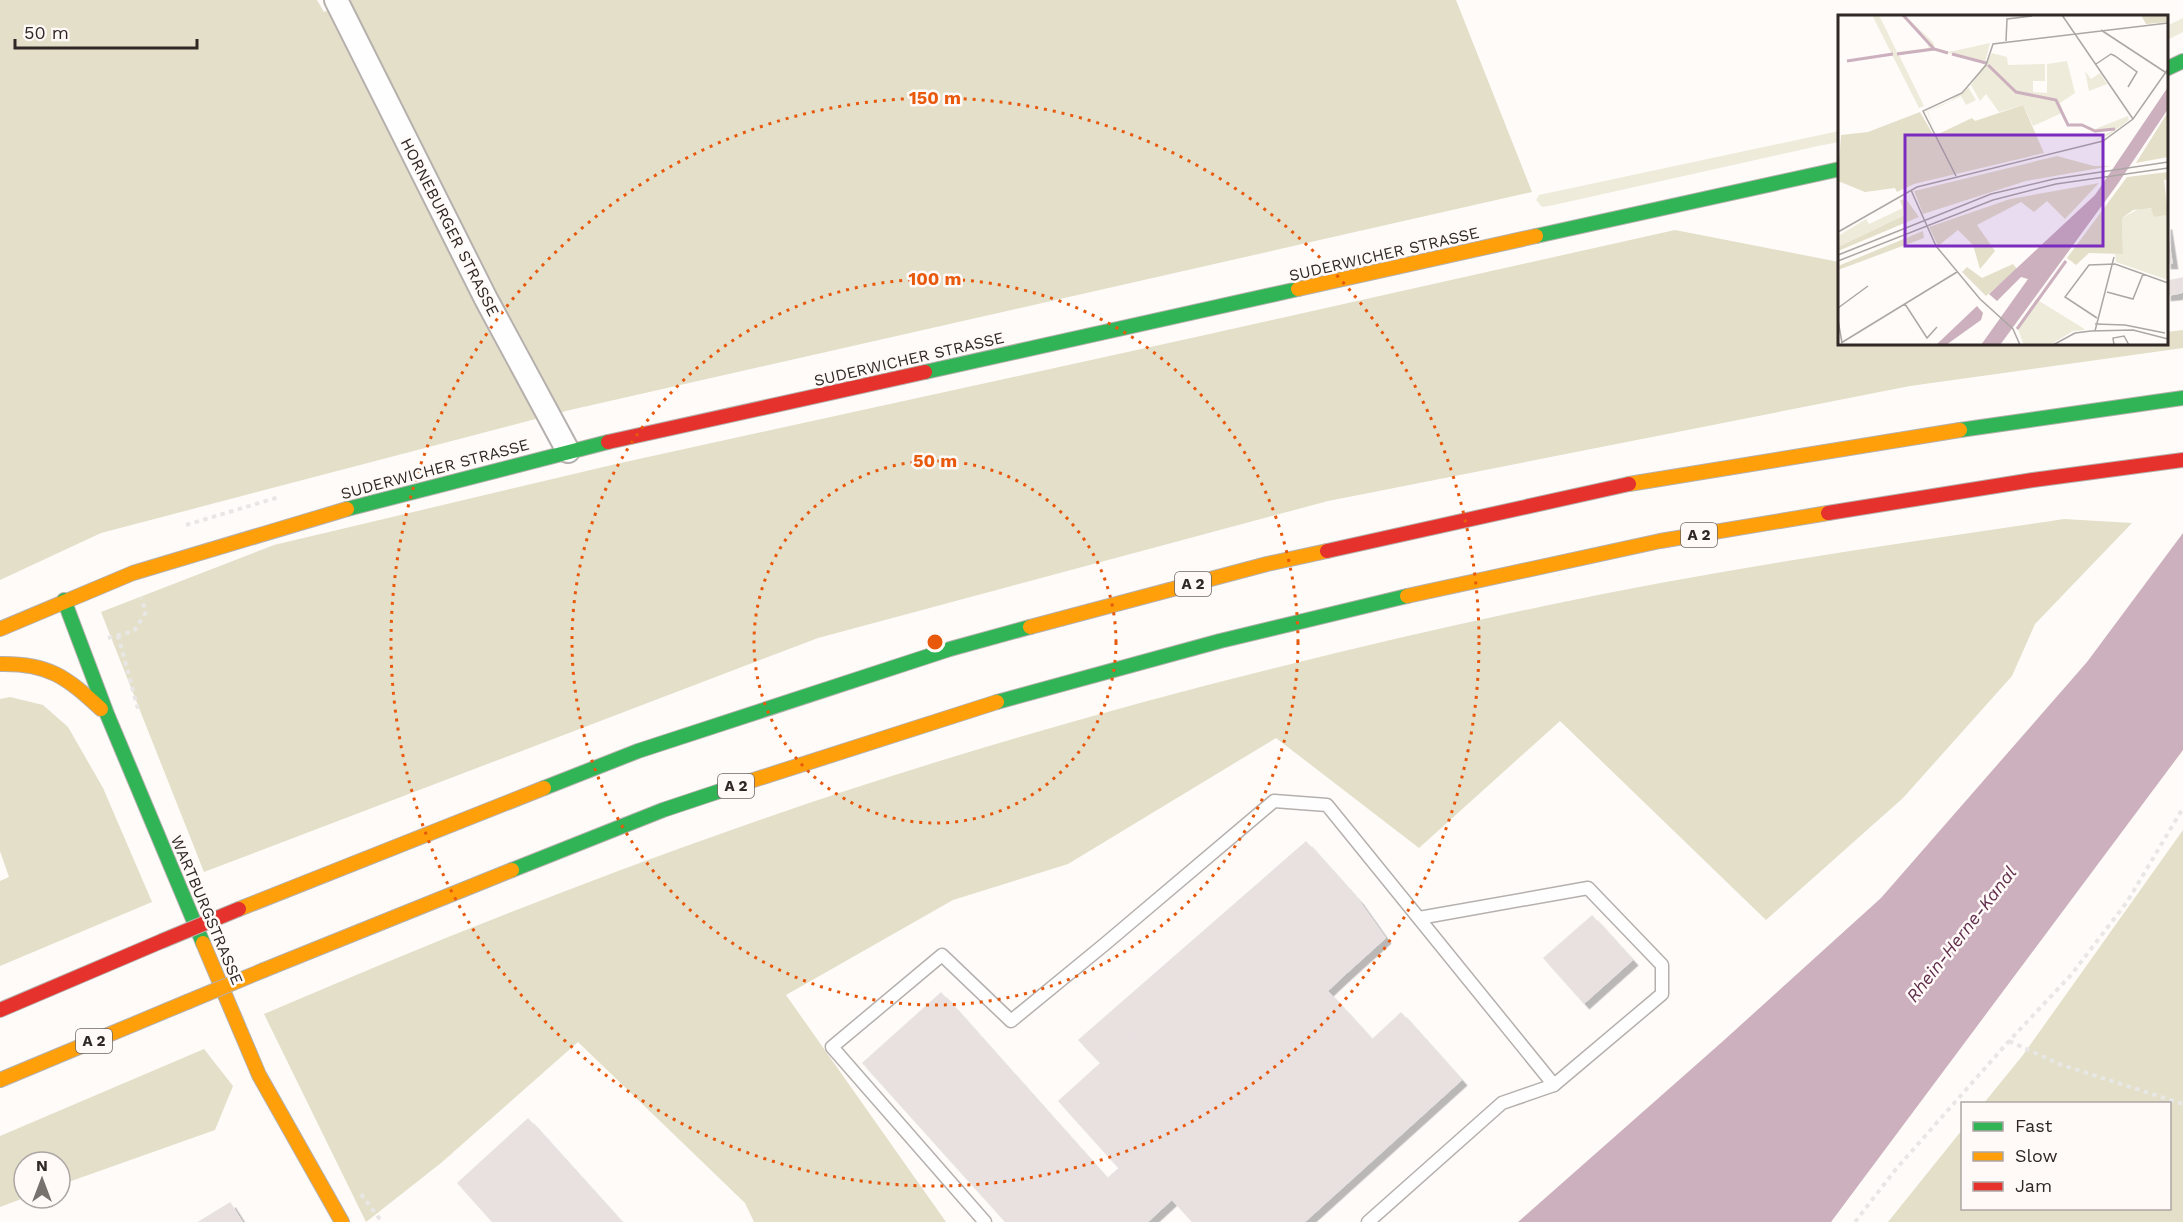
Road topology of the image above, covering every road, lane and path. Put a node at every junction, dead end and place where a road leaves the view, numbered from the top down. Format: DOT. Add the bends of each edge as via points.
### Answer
graph roads {
  1 [pos="336,0"];
  2 [pos="2183,61"];
  3 [pos="2168,68"];
  4 [pos="1838,169"];
  5 [pos="2183,398"];
  6 [pos="568,452"];
  7 [pos="2183,460"];
  8 [pos="133,573"];
  9 [pos="64,600"];
  10 [pos="0,629"];
  11 [pos="79,645"];
  12 [pos="0,664"];
  13 [pos="107,714"];
  14 [pos="2183,808"];
  15 [pos="1419,918"];
  16 [pos="0,1010"];
  17 [pos="2009,1041"];
  18 [pos="0,1080"];
  19 [pos="1554,1085"];
  20 [pos="2183,1104"];
  21 [pos="342,1222"];
  22 [pos="985,1222"];
  23 [pos="1368,1222"];
  24 [pos="1855,1222"];
  1 -- 6 [label="street, HORNEBURGER STRASSE" via="486,299"];
  2 -- 3 [label="main road"];
  4 -- 6 [label="main road, SUDERWICHER STRASSE"];
  5 -- 16 [label="main road, A 2, bridge" via="1642,481 1267,564 950,649 649,747 239,909"];
  6 -- 8 [label="main road, SUDERWICHER STRASSE" via="354,507"];
  7 -- 18 [label="main road, A 2, bridge" via="2033,480 1660,541 1220,641 974,708 663,810"];
  8 -- 9 [label="main road, SUDERWICHER STRASSE"];
  8 -- 11 [label="path" via="146,612 134,631"];
  9 -- 10 [label="main road, SUDERWICHER STRASSE"];
  9 -- 11 [label="main road, WARTBURGSTRASSE"];
  11 -- 13 [label="main road, WARTBURGSTRASSE"];
  12 -- 13 [label="main road" via="40,668 67,679"];
  13 -- 21 [label="main road, WARTBURGSTRASSE" via="259,1075"];
  14 -- 17 [label="path" via="2127,902 2072,975"];
  15 -- 19 [label="lane"];
  15 -- 19 [label="lane" via="1588,888 1662,965 1662,994"];
  15 -- 22 [label="lane" via="1327,805 1274,801 1011,1021 942,955 832,1047"];
  17 -- 20 [label="path" via="2060,1064"];
  17 -- 24 [label="path" via="1896,1169"];
  19 -- 23 [label="lane" via="1502,1103"];
}
